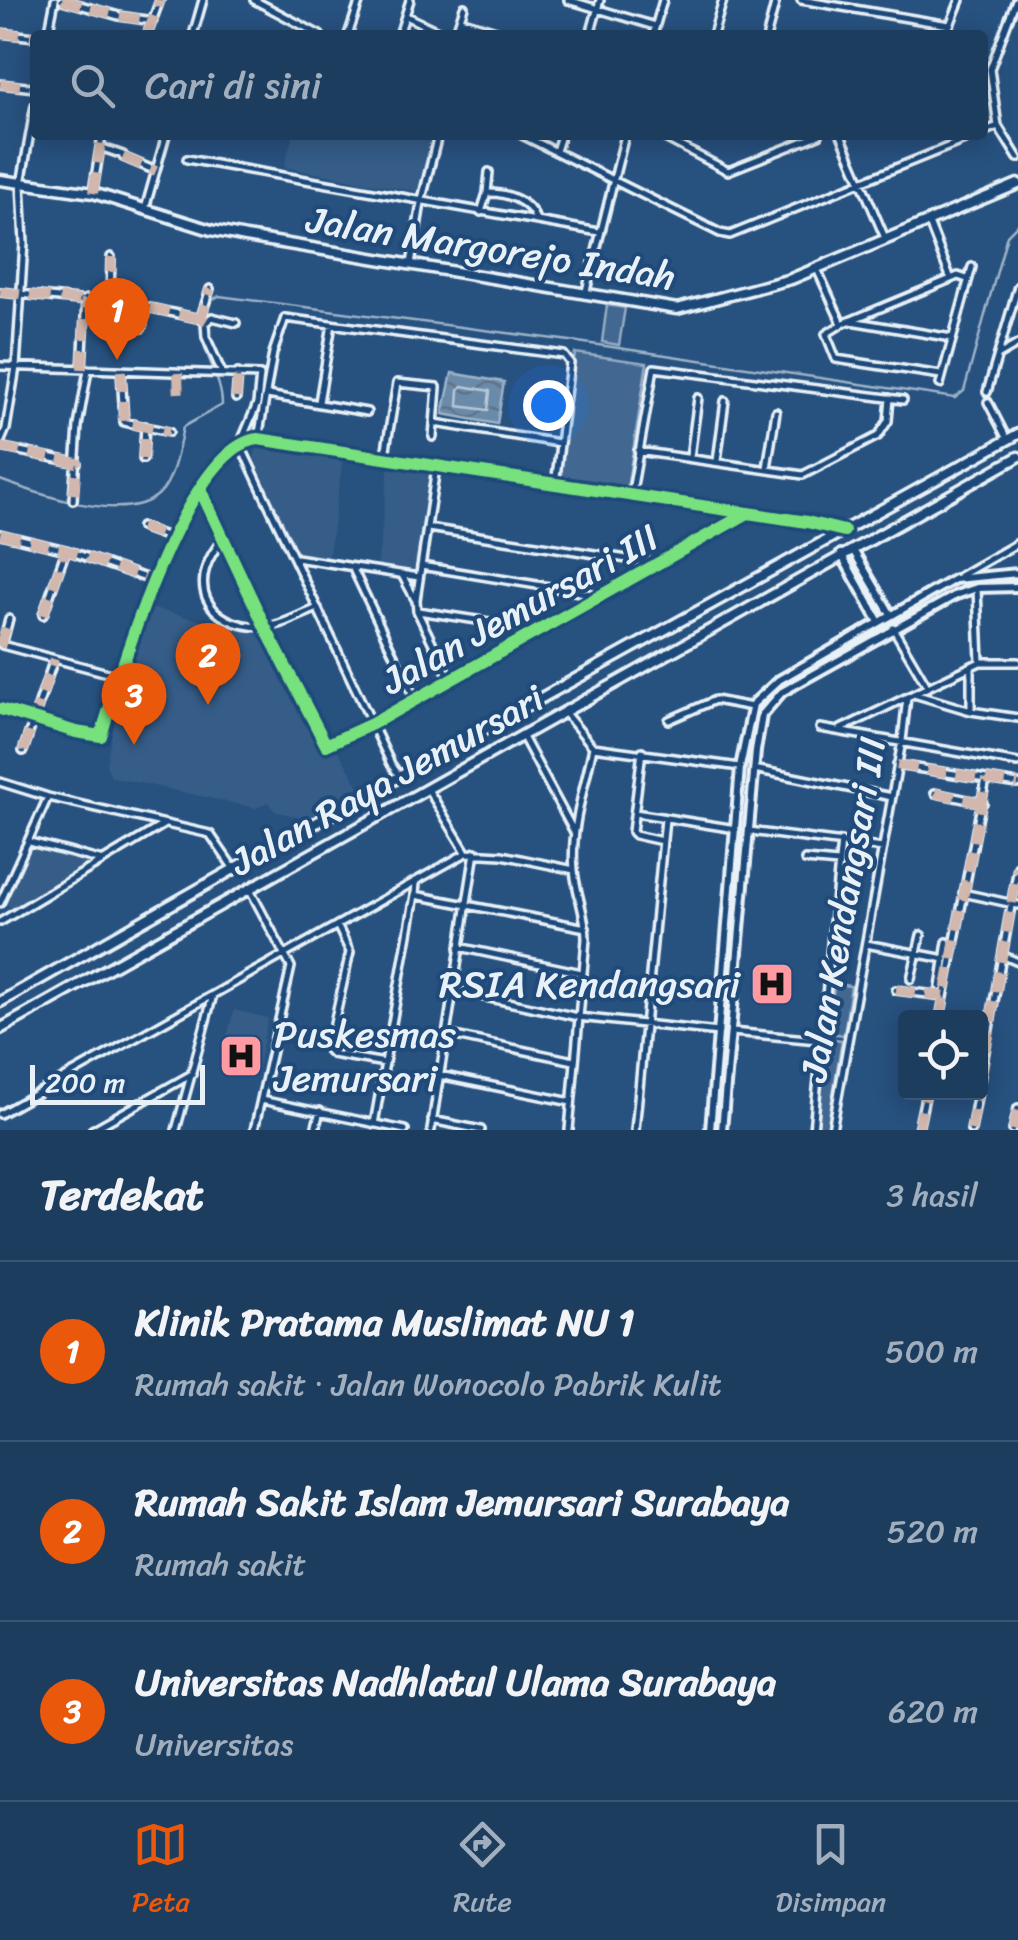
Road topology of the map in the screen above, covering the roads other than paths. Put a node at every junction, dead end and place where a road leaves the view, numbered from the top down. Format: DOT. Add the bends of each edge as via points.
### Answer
graph roads {
  1 [pos="58,0"];
  2 [pos="160,0"];
  3 [pos="203,0"];
  4 [pos="254,0"];
  5 [pos="360,0"];
  6 [pos="410,0"];
  7 [pos="568,0"];
  8 [pos="600,0"];
  9 [pos="663,0"];
  10 [pos="723,0"];
  11 [pos="776,0"];
  12 [pos="802,0"];
  13 [pos="960,0"];
  14 [pos="1016,0"];
  15 [pos="464,7"];
  16 [pos="597,9"];
  17 [pos="406,16"];
  18 [pos="460,20"];
  19 [pos="153,21"];
  20 [pos="949,25"];
  21 [pos="655,26"];
  22 [pos="50,30"];
  23 [pos="150,30"];
  24 [pos="194,30"];
  25 [pos="311,30"];
  26 [pos="350,30"];
  27 [pos="401,30"];
  28 [pos="435,30"];
  29 [pos="457,30"];
  30 [pos="493,30"];
  31 [pos="591,30"];
  32 [pos="654,30"];
  33 [pos="714,30"];
  34 [pos="768,30"];
  35 [pos="948,30"];
  36 [pos="0,32"];
  37 [pos="30,36"];
  38 [pos="988,76"];
  39 [pos="0,84"];
  40 [pos="988,84"];
  41 [pos="30,87"];
  42 [pos="998,126"];
  43 [pos="988,130"];
  44 [pos="30,133"];
  45 [pos="101,140"];
  46 [pos="164,140"];
  47 [pos="437,140"];
  48 [pos="533,140"];
  49 [pos="559,140"];
  50 [pos="624,140"];
  51 [pos="670,140"];
  52 [pos="683,140"];
  53 [pos="807,140"];
  54 [pos="843,140"];
  55 [pos="965,140"];
  56 [pos="682,145"];
  57 [pos="100,147"];
  58 [pos="556,151"];
  59 [pos="1018,158"];
  60 [pos="187,159"];
  61 [pos="156,170"];
  62 [pos="489,172"];
  63 [pos="612,179"];
  64 [pos="0,180"];
  65 [pos="862,181"];
  66 [pos="21,184"];
  67 [pos="1018,184"];
  68 [pos="487,192"];
  69 [pos="93,193"];
  70 [pos="421,203"];
  71 [pos="145,210"];
  72 [pos="481,212"];
  73 [pos="536,221"];
  74 [pos="928,223"];
  75 [pos="599,232"];
  76 [pos="886,241"];
  77 [pos="111,257"];
  78 [pos="411,265"];
  79 [pos="972,267"];
  80 [pos="816,269"];
  81 [pos="951,279"];
  82 [pos="967,279"];
  83 [pos="1018,286"];
  84 [pos="210,289"];
  85 [pos="0,292"];
  86 [pos="585,295"];
  87 [pos="21,296"];
  88 [pos="86,299"];
  89 [pos="110,302"];
  90 [pos="146,307"];
  91 [pos="203,320"];
  92 [pos="850,321"];
  93 [pos="236,322"];
  94 [pos="332,324"];
  95 [pos="842,324"];
  96 [pos="142,328"];
  97 [pos="952,338"];
  98 [pos="1018,344"];
  99 [pos="998,355"];
  100 [pos="0,366"];
  101 [pos="16,368"];
  102 [pos="85,370"];
  103 [pos="121,371"];
  104 [pos="218,374"];
  105 [pos="238,374"];
  106 [pos="941,375"];
  107 [pos="940,384"];
  108 [pos="987,392"];
  109 [pos="268,394"];
  110 [pos="236,398"];
  111 [pos="698,398"];
  112 [pos="890,398"];
  113 [pos="903,400"];
  114 [pos="726,401"];
  115 [pos="319,402"];
  116 [pos="988,402"];
  117 [pos="368,412"];
  118 [pos="776,412"];
  119 [pos="434,423"];
  120 [pos="145,426"];
  121 [pos="169,432"];
  122 [pos="1018,434"];
  123 [pos="433,437"];
  124 [pos="258,440"];
  125 [pos="1008,440"];
  126 [pos="559,443"];
  127 [pos="240,444"];
  128 [pos="0,445"];
  129 [pos="638,450"];
  130 [pos="690,457"];
  131 [pos="1018,457"];
  132 [pos="143,459"];
  133 [pos="384,461"];
  134 [pos="717,461"];
  135 [pos="77,463"];
  136 [pos="436,468"];
  137 [pos="766,470"];
  138 [pos="555,485"];
  139 [pos="201,491"];
  140 [pos="630,497"];
  141 [pos="73,500"];
  142 [pos="746,514"];
  143 [pos="817,525"];
  144 [pos="141,527"];
  145 [pos="428,528"];
  146 [pos="844,531"];
  147 [pos="0,534"];
  148 [pos="225,537"];
  149 [pos="171,538"];
  150 [pos="1018,543"];
  151 [pos="815,546"];
  152 [pos="852,548"];
  153 [pos="66,550"];
  154 [pos="842,554"];
  155 [pos="296,558"];
  156 [pos="790,559"];
  157 [pos="656,563"];
  158 [pos="421,566"];
  159 [pos="353,569"];
  160 [pos="1018,573"];
  161 [pos="402,575"];
  162 [pos="419,577"];
  163 [pos="954,579"];
  164 [pos="802,580"];
  165 [pos="154,581"];
  166 [pos="1018,587"];
  167 [pos="977,588"];
  168 [pos="601,596"];
  169 [pos="416,600"];
  170 [pos="318,608"];
  171 [pos="417,611"];
  172 [pos="43,615"];
  173 [pos="891,615"];
  174 [pos="9,619"];
  175 [pos="879,622"];
  176 [pos="265,627"];
  177 [pos="893,628"];
  178 [pos="539,630"];
  179 [pos="1,646"];
  180 [pos="829,650"];
  181 [pos="54,658"];
  182 [pos="834,662"];
  183 [pos="980,662"];
  184 [pos="1018,662"];
  185 [pos="970,667"];
  186 [pos="116,675"];
  187 [pos="450,679"];
  188 [pos="928,686"];
  189 [pos="910,696"];
  190 [pos="415,698"];
  191 [pos="752,707"];
  192 [pos="0,709"];
  193 [pos="971,711"];
  194 [pos="565,713"];
  195 [pos="1018,718"];
  196 [pos="35,720"];
  197 [pos="669,720"];
  198 [pos="372,724"];
  199 [pos="820,728"];
  200 [pos="840,730"];
  201 [pos="523,737"];
  202 [pos="902,741"];
  203 [pos="593,747"];
  204 [pos="743,749"];
  205 [pos="642,751"];
  206 [pos="756,751"];
  207 [pos="23,752"];
  208 [pos="1018,763"];
  209 [pos="897,765"];
  210 [pos="740,767"];
  211 [pos="754,770"];
  212 [pos="400,777"];
  213 [pos="986,778"];
  214 [pos="0,782"];
  215 [pos="1018,784"];
  216 [pos="428,791"];
  217 [pos="936,793"];
  218 [pos="48,797"];
  219 [pos="892,797"];
  220 [pos="982,803"];
  221 [pos="635,813"];
  222 [pos="665,818"];
  223 [pos="166,824"];
  224 [pos="737,829"];
  225 [pos="749,831"];
  226 [pos="575,834"];
  227 [pos="662,841"];
  228 [pos="841,841"];
  229 [pos="30,842"];
  230 [pos="883,848"];
  231 [pos="477,852"];
  232 [pos="466,853"];
  233 [pos="104,860"];
  234 [pos="806,860"];
  235 [pos="838,864"];
  236 [pos="1018,867"];
  237 [pos="234,869"];
  238 [pos="574,870"];
  239 [pos="416,881"];
  240 [pos="249,888"];
  241 [pos="963,893"];
  242 [pos="415,895"];
  243 [pos="0,903"];
  244 [pos="1014,904"];
  245 [pos="466,905"];
  246 [pos="730,908"];
  247 [pos="742,909"];
  248 [pos="0,922"];
  249 [pos="337,925"];
  250 [pos="586,928"];
  251 [pos="921,935"];
  252 [pos="948,942"];
  253 [pos="866,944"];
  254 [pos="459,946"];
  255 [pos="286,954"];
  256 [pos="917,954"];
  257 [pos="1004,956"];
  258 [pos="945,959"];
  259 [pos="1018,962"];
  260 [pos="582,974"];
  261 [pos="911,979"];
  262 [pos="940,987"];
  263 [pos="452,990"];
  264 [pos="896,990"];
  265 [pos="213,995"];
  266 [pos="944,996"];
  267 [pos="0,1002"];
  268 [pos="941,1010"];
  269 [pos="578,1017"];
  270 [pos="644,1024"];
  271 [pos="0,1030"];
  272 [pos="719,1032"];
  273 [pos="732,1032"];
  274 [pos="446,1034"];
  275 [pos="988,1039"];
  276 [pos="820,1040"];
  277 [pos="574,1062"];
  278 [pos="385,1063"];
  279 [pos="192,1074"];
  280 [pos="439,1074"];
  281 [pos="262,1100"];
  282 [pos="924,1100"];
  283 [pos="976,1100"];
  284 [pos="571,1102"];
  285 [pos="1018,1108"];
  286 [pos="320,1112"];
  287 [pos="0,1114"];
  288 [pos="432,1120"];
  289 [pos="374,1124"];
  290 [pos="468,1129"];
  291 [pos="92,1130"];
  292 [pos="176,1130"];
  293 [pos="254,1130"];
  294 [pos="316,1130"];
  295 [pos="405,1130"];
  296 [pos="431,1130"];
  297 [pos="482,1130"];
  298 [pos="569,1130"];
  299 [pos="635,1130"];
  300 [pos="710,1130"];
  301 [pos="722,1130"];
  302 [pos="813,1130"];
  303 [pos="832,1130"];
  304 [pos="918,1130"];
  305 [pos="970,1130"];
  306 [pos="1014,1130"];
  1 -- 19 [label="street"];
  1 -- 22 [label="street"];
  2 -- 19 [label="street"];
  3 -- 24 [label="street"];
  4 -- 25 [label="street"];
  5 -- 26 [label="street"];
  6 -- 17 [label="street"];
  7 -- 16 [label="street"];
  8 -- 16 [label="street"];
  9 -- 21 [label="street"];
  10 -- 33 [label="street"];
  11 -- 34 [label="street"];
  12 -- 20 [label="street"];
  13 -- 20 [label="street"];
  14 -- 38 [label="street"];
  15 -- 18 [label="street"];
  16 -- 21 [label="street"];
  16 -- 31 [label="street"];
  17 -- 27 [label="street"];
  17 -- 28 [label="street"];
  18 -- 29 [label="street"];
  18 -- 30 [label="street"];
  19 -- 23 [label="street"];
  20 -- 35 [label="street"];
  21 -- 32 [label="street"];
  36 -- 37 [label="street"];
  39 -- 41 [label="street"];
  40 -- 42 [label="street"];
  42 -- 43 [label="street"];
  42 -- 59 [label="street"];
  44 -- 66 [label="street"];
  45 -- 57 [label="street"];
  46 -- 61 [label="street"];
  47 -- 70 [label="street"];
  48 -- 58 [label="street"];
  49 -- 58 [label="street"];
  50 -- 63 [label="street"];
  51 -- 56 [label="street"];
  52 -- 56 [label="street"];
  53 -- 56 [label="street" via="732,170"];
  54 -- 65 [label="street"];
  55 -- 65 [label="street"];
  57 -- 61 [label="street"];
  57 -- 69 [label="street"];
  58 -- 63 [label="street"];
  60 -- 70 [label="street"];
  61 -- 71 [label="street"];
  62 -- 68 [label="street"];
  63 -- 65 [label="street" via="730,235"];
  63 -- 75 [label="street"];
  64 -- 66 [label="main road, Jalan Margorejo Indah"];
  65 -- 76 [label="street"];
  66 -- 69 [label="main road, Jalan Margorejo Indah"];
  66 -- 87 [label="street"];
  67 -- 74 [label="main road, Jalan Margorejo Indah"];
  68 -- 72 [label="street"];
  68 -- 73 [label="street" via="516,199 531,208"];
  69 -- 71 [label="main road, Jalan Margorejo Indah"];
  70 -- 72 [label="street"];
  70 -- 78 [label="street"];
  71 -- 78 [label="main road, Jalan Margorejo Indah" via="246,237"];
  72 -- 73 [label="street"];
  73 -- 75 [label="street"];
  74 -- 76 [label="main road, Jalan Margorejo Indah"];
  74 -- 81 [label="street"];
  75 -- 86 [label="street"];
  76 -- 80 [label="main road, Jalan Margorejo Indah"];
  77 -- 89 [label="street"];
  78 -- 86 [label="main road, Jalan Margorejo Indah"];
  79 -- 82 [label="street"];
  80 -- 86 [label="main road, Jalan Margorejo Indah" via="762,290 678,309"];
  80 -- 95 [label="street"];
  81 -- 82 [label="street"];
  81 -- 92 [label="street"];
  82 -- 97 [label="street"];
  83 -- 99 [label="street"];
  84 -- 91 [label="street"];
  85 -- 87 [label="street"];
  87 -- 88 [label="street"];
  87 -- 101 [label="street"];
  88 -- 89 [label="street"];
  88 -- 102 [label="street"];
  89 -- 90 [label="street"];
  90 -- 91 [label="street"];
  90 -- 96 [label="street"];
  91 -- 93 [label="street"];
  91 -- 104 [label="street"];
  92 -- 95 [label="street"];
  92 -- 97 [label="street"];
  94 -- 109 [label="street" via="282,321"];
  94 -- 115 [label="street"];
  94 -- 126 [label="street" via="564,355 570,363"];
  95 -- 106 [label="street" via="826,334 835,359"];
  97 -- 106 [label="street"];
  98 -- 99 [label="street"];
  99 -- 108 [label="street"];
  100 -- 101 [label="street"];
  101 -- 102 [label="street"];
  101 -- 128 [label="street"];
  102 -- 103 [label="street"];
  102 -- 135 [label="street"];
  103 -- 104 [label="street"];
  103 -- 120 [label="street" via="123,420"];
  104 -- 105 [label="street"];
  105 -- 110 [label="street"];
  105 -- 127 [label="street" via="262,380"];
  106 -- 107 [label="street"];
  109 -- 115 [label="street"];
  109 -- 124 [label="street"];
  111 -- 130 [label="street"];
  112 -- 113 [label="street"];
  112 -- 129 [label="street" via="658,367"];
  112 -- 137 [label="street" via="885,428 859,448 803,475"];
  114 -- 134 [label="street"];
  115 -- 117 [label="street"];
  116 -- 125 [label="street"];
  118 -- 137 [label="street"];
  119 -- 123 [label="street"];
  119 -- 126 [label="street"];
  119 -- 133 [label="street" via="437,387 396,384"];
  120 -- 121 [label="street"];
  120 -- 132 [label="street"];
  122 -- 125 [label="main road, Jalan Raya Jemursari"];
  124 -- 127 [label="street"];
  124 -- 133 [label="street"];
  125 -- 146 [label="main road, Jalan Raya Jemursari"];
  126 -- 138 [label="street"];
  127 -- 139 [label="street"];
  127 -- 155 [label="street"];
  128 -- 135 [label="street"];
  129 -- 130 [label="street"];
  129 -- 140 [label="street"];
  130 -- 134 [label="street"];
  131 -- 152 [label="main road, Jalan Raya Jemursari"];
  133 -- 136 [label="street"];
  134 -- 137 [label="street"];
  135 -- 141 [label="street"];
  136 -- 138 [label="street"];
  136 -- 145 [label="street"];
  138 -- 140 [label="street"];
  139 -- 148 [label="street"];
  139 -- 149 [label="street"];
  140 -- 142 [label="street"];
  142 -- 143 [label="street"];
  142 -- 157 [label="street, Jalan Jemursari III"];
  143 -- 146 [label="street"];
  143 -- 151 [label="street" via="822,534"];
  144 -- 149 [label="street"];
  145 -- 157 [label="street"];
  145 -- 158 [label="street"];
  146 -- 151 [label="main road, Jalan Raya Jemursari"];
  147 -- 153 [label="street"];
  148 -- 176 [label="street"];
  148 -- 176 [label="street" via="202,581 205,596 225,618"];
  149 -- 165 [label="street"];
  150 -- 163 [label="street"];
  151 -- 156 [label="main road, Jalan Raya Jemursari"];
  152 -- 154 [label="main road, Jalan Raya Jemursari"];
  152 -- 173 [label="main road"];
  153 -- 165 [label="street"];
  153 -- 172 [label="street"];
  154 -- 164 [label="main road, Jalan Raya Jemursari"];
  154 -- 175 [label="main road"];
  155 -- 159 [label="street"];
  155 -- 170 [label="street"];
  156 -- 164 [label="main road"];
  156 -- 212 [label="main road, Jalan Raya Jemursari"];
  157 -- 168 [label="street, Jalan Jemursari III"];
  158 -- 162 [label="street"];
  158 -- 168 [label="street"];
  159 -- 161 [label="street"];
  159 -- 190 [label="street"];
  160 -- 163 [label="main road"];
  161 -- 162 [label="street"];
  161 -- 169 [label="street"];
  162 -- 169 [label="street"];
  163 -- 173 [label="main road"];
  164 -- 194 [label="main road, Jalan Raya Jemursari"];
  165 -- 186 [label="street"];
  166 -- 167 [label="main road"];
  167 -- 177 [label="main road"];
  167 -- 183 [label="street"];
  168 -- 178 [label="street, Jalan Jemursari III"];
  169 -- 171 [label="street"];
  170 -- 176 [label="street"];
  170 -- 198 [label="street"];
  171 -- 178 [label="street"];
  171 -- 187 [label="street"];
  173 -- 175 [label="main road"];
  174 -- 179 [label="street"];
  175 -- 180 [label="main road"];
  176 -- 198 [label="street, Jalan Jemursari III" via="323,744"];
  177 -- 182 [label="main road"];
  177 -- 188 [label="street"];
  178 -- 187 [label="street, Jalan Jemursari III"];
  179 -- 181 [label="street"];
  180 -- 182 [label="main road"];
  180 -- 191 [label="main road" via="778,680"];
  181 -- 186 [label="street"];
  181 -- 196 [label="street"];
  182 -- 206 [label="main road" via="766,707"];
  183 -- 184 [label="street"];
  183 -- 185 [label="street"];
  185 -- 188 [label="street"];
  185 -- 193 [label="street"];
  186 -- 196 [label="street" via="100,737"];
  187 -- 190 [label="street, Jalan Jemursari III"];
  188 -- 189 [label="street"];
  189 -- 193 [label="street"];
  189 -- 200 [label="street"];
  189 -- 202 [label="street, Jalan Kendangsari III"];
  190 -- 198 [label="street, Jalan Jemursari III"];
  191 -- 197 [label="street" via="715,700"];
  191 -- 204 [label="main road"];
  192 -- 196 [label="street"];
  193 -- 195 [label="street"];
  194 -- 201 [label="main road, Jalan Raya Jemursari"];
  194 -- 203 [label="street"];
  196 -- 207 [label="street"];
  198 -- 212 [label="street"];
  199 -- 200 [label="street"];
  200 -- 202 [label="street"];
  201 -- 216 [label="main road, Jalan Raya Jemursari"];
  201 -- 226 [label="street"];
  202 -- 208 [label="street"];
  202 -- 209 [label="street, Jalan Kendangsari III"];
  203 -- 205 [label="street"];
  203 -- 226 [label="street"];
  204 -- 206 [label="main road"];
  204 -- 210 [label="main road"];
  205 -- 210 [label="street"];
  205 -- 221 [label="street"];
  206 -- 211 [label="main road"];
  209 -- 213 [label="street"];
  209 -- 219 [label="street, Jalan Kendangsari III"];
  210 -- 224 [label="main road"];
  211 -- 219 [label="street"];
  211 -- 225 [label="main road"];
  212 -- 237 [label="main road, Jalan Raya Jemursari"];
  213 -- 215 [label="street"];
  213 -- 220 [label="street"];
  214 -- 218 [label="street"];
  216 -- 232 [label="street"];
  216 -- 240 [label="main road, Jalan Raya Jemursari"];
  217 -- 220 [label="street"];
  218 -- 223 [label="street"];
  218 -- 229 [label="street"];
  219 -- 230 [label="street, Jalan Kendangsari III"];
  220 -- 241 [label="street"];
  221 -- 222 [label="street"];
  221 -- 227 [label="street" via="632,834"];
  222 -- 224 [label="street"];
  222 -- 227 [label="street"];
  223 -- 233 [label="street"];
  223 -- 237 [label="street" via="210,834"];
  224 -- 246 [label="main road"];
  225 -- 228 [label="street"];
  225 -- 247 [label="main road"];
  226 -- 238 [label="street"];
  227 -- 270 [label="street"];
  228 -- 230 [label="street"];
  228 -- 235 [label="street"];
  229 -- 233 [label="street"];
  229 -- 243 [label="street"];
  230 -- 253 [label="street, Jalan Kendangsari III"];
  231 -- 232 [label="street"];
  231 -- 238 [label="street"];
  231 -- 245 [label="street"];
  232 -- 239 [label="street"];
  233 -- 248 [label="street"];
  234 -- 235 [label="street"];
  235 -- 276 [label="street"];
  236 -- 244 [label="street"];
  237 -- 267 [label="main road, Jalan Raya Jemursari"];
  238 -- 250 [label="street"];
  239 -- 242 [label="street"];
  239 -- 249 [label="street"];
  240 -- 255 [label="street"];
  240 -- 271 [label="main road, Jalan Raya Jemursari"];
  241 -- 244 [label="street"];
  241 -- 266 [label="street"];
  242 -- 245 [label="street"];
  242 -- 278 [label="street"];
  244 -- 257 [label="street"];
  245 -- 250 [label="street"];
  245 -- 254 [label="street"];
  246 -- 247 [label="main road"];
  246 -- 272 [label="main road"];
  247 -- 273 [label="main road"];
  249 -- 255 [label="street"];
  249 -- 278 [label="street" via="350,952 328,1050"];
  250 -- 260 [label="street"];
  251 -- 256 [label="street"];
  252 -- 258 [label="street"];
  253 -- 256 [label="street"];
  253 -- 303 [label="street, Jalan Kendangsari III"];
  254 -- 260 [label="street"];
  254 -- 263 [label="street"];
  255 -- 265 [label="street"];
  255 -- 281 [label="street" via="290,973"];
  256 -- 258 [label="street"];
  256 -- 261 [label="street"];
  257 -- 259 [label="street"];
  257 -- 275 [label="street"];
  258 -- 262 [label="street"];
  260 -- 269 [label="street"];
  263 -- 269 [label="street"];
  263 -- 274 [label="street"];
  264 -- 266 [label="street"];
  265 -- 279 [label="street"];
  265 -- 287 [label="street"];
  266 -- 268 [label="street"];
  269 -- 270 [label="street"];
  269 -- 277 [label="street"];
  270 -- 272 [label="street"];
  270 -- 299 [label="street"];
  272 -- 300 [label="main road"];
  273 -- 276 [label="street"];
  273 -- 301 [label="main road"];
  274 -- 277 [label="street"];
  274 -- 280 [label="street"];
  276 -- 302 [label="street"];
  277 -- 284 [label="street"];
  278 -- 289 [label="street"];
  279 -- 291 [label="street"];
  279 -- 292 [label="street"];
  280 -- 284 [label="street"];
  280 -- 288 [label="street"];
  281 -- 286 [label="street"];
  281 -- 293 [label="street"];
  282 -- 304 [label="street"];
  283 -- 305 [label="street"];
  284 -- 298 [label="street"];
  285 -- 306 [label="street"];
  286 -- 289 [label="street"];
  286 -- 294 [label="street"];
  288 -- 290 [label="street"];
  288 -- 296 [label="street"];
  289 -- 295 [label="street"];
  290 -- 297 [label="street"];
}
